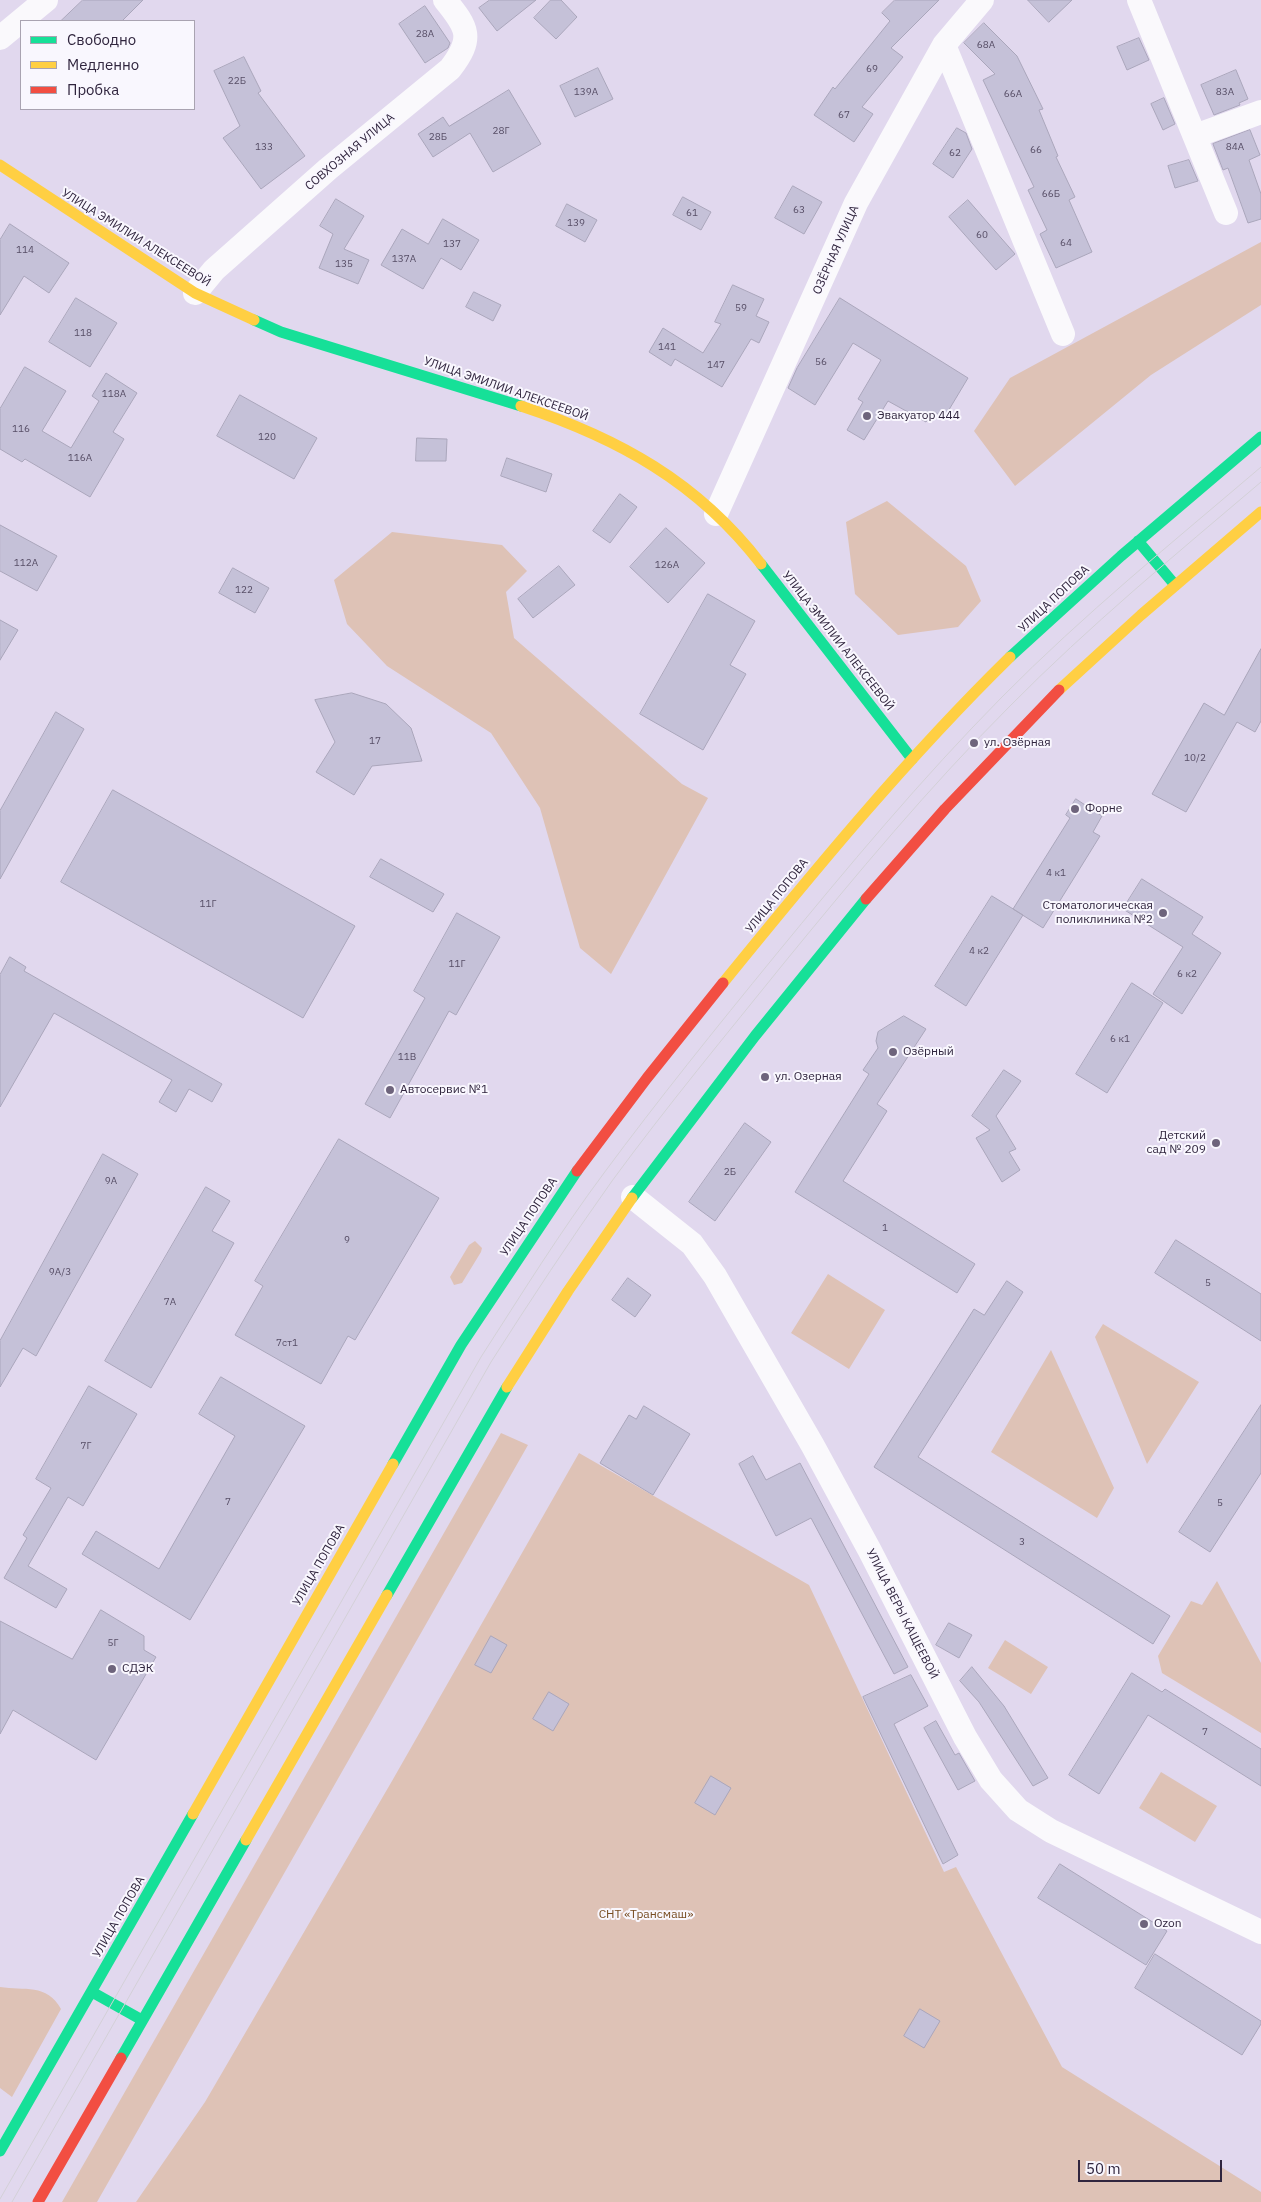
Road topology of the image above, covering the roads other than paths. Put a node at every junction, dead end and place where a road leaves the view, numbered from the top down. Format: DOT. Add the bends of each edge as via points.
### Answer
graph roads {
  1 [pos="46,0"];
  2 [pos="445,0"];
  3 [pos="982,0"];
  4 [pos="1139,0"];
  5 [pos="22,20"];
  6 [pos="20,21"];
  7 [pos="0,38"];
  8 [pos="944,45"];
  9 [pos="1261,112"];
  10 [pos="1195,136"];
  11 [pos="0,165"];
  12 [pos="1226,213"];
  13 [pos="195,293"];
  14 [pos="1063,334"];
  15 [pos="1261,437"];
  16 [pos="1261,512"];
  17 [pos="716,514"];
  18 [pos="1138,541"];
  19 [pos="1175,585"];
  20 [pos="912,759"];
  21 [pos="633,1197"];
  22 [pos="1256,1923"];
  23 [pos="92,1992"];
  24 [pos="142,2020"];
  25 [pos="0,2151"];
  26 [pos="38,2202"];
  1 -- 5 [label="street"];
  2 -- 13 [label="street, СОВХОЗНАЯ УЛИЦА" via="467,36 463,52 450,69 307,188 214,270"];
  3 -- 8 [label="street, ОЗЁРНАЯ УЛИЦА"];
  4 -- 10 [label="street"];
  6 -- 7 [label="street"];
  8 -- 14 [label="street"];
  8 -- 17 [label="street, ОЗЁРНАЯ УЛИЦА" via="856,203"];
  9 -- 10 [label="street"];
  10 -- 12 [label="street"];
  11 -- 13 [label="main road, УЛИЦА ЭМИЛИИ АЛЕКСЕЕВОЙ"];
  13 -- 17 [label="main road, УЛИЦА ЭМИЛИИ АЛЕКСЕЕВОЙ" via="281,332 454,384 595,434 643,458 676,480"];
  15 -- 18 [label="main road, УЛИЦА ПОПОВА"];
  16 -- 19 [label="main road"];
  17 -- 20 [label="main road, УЛИЦА ЭМИЛИИ АЛЕКСЕЕВОЙ" via="754,555"];
  18 -- 19 [label="main road"];
  18 -- 20 [label="main road, УЛИЦА ПОПОВА" via="987,680"];
  19 -- 21 [label="main road" via="1027,721 880,881 766,1021"];
  20 -- 23 [label="main road, УЛИЦА ПОПОВА" via="829,854 690,1024 585,1160 517,1257 461,1345"];
  21 -- 22 [label="street, УЛИЦА ВЕРЫ КАЩЕЕВОЙ" via="692,1244 715,1276 813,1446 991,1780 1018,1810 1051,1831"];
  21 -- 24 [label="main road" via="505,1390"];
  23 -- 24 [label="main road"];
  23 -- 25 [label="main road, УЛИЦА ПОПОВА"];
  24 -- 26 [label="main road"];
}
